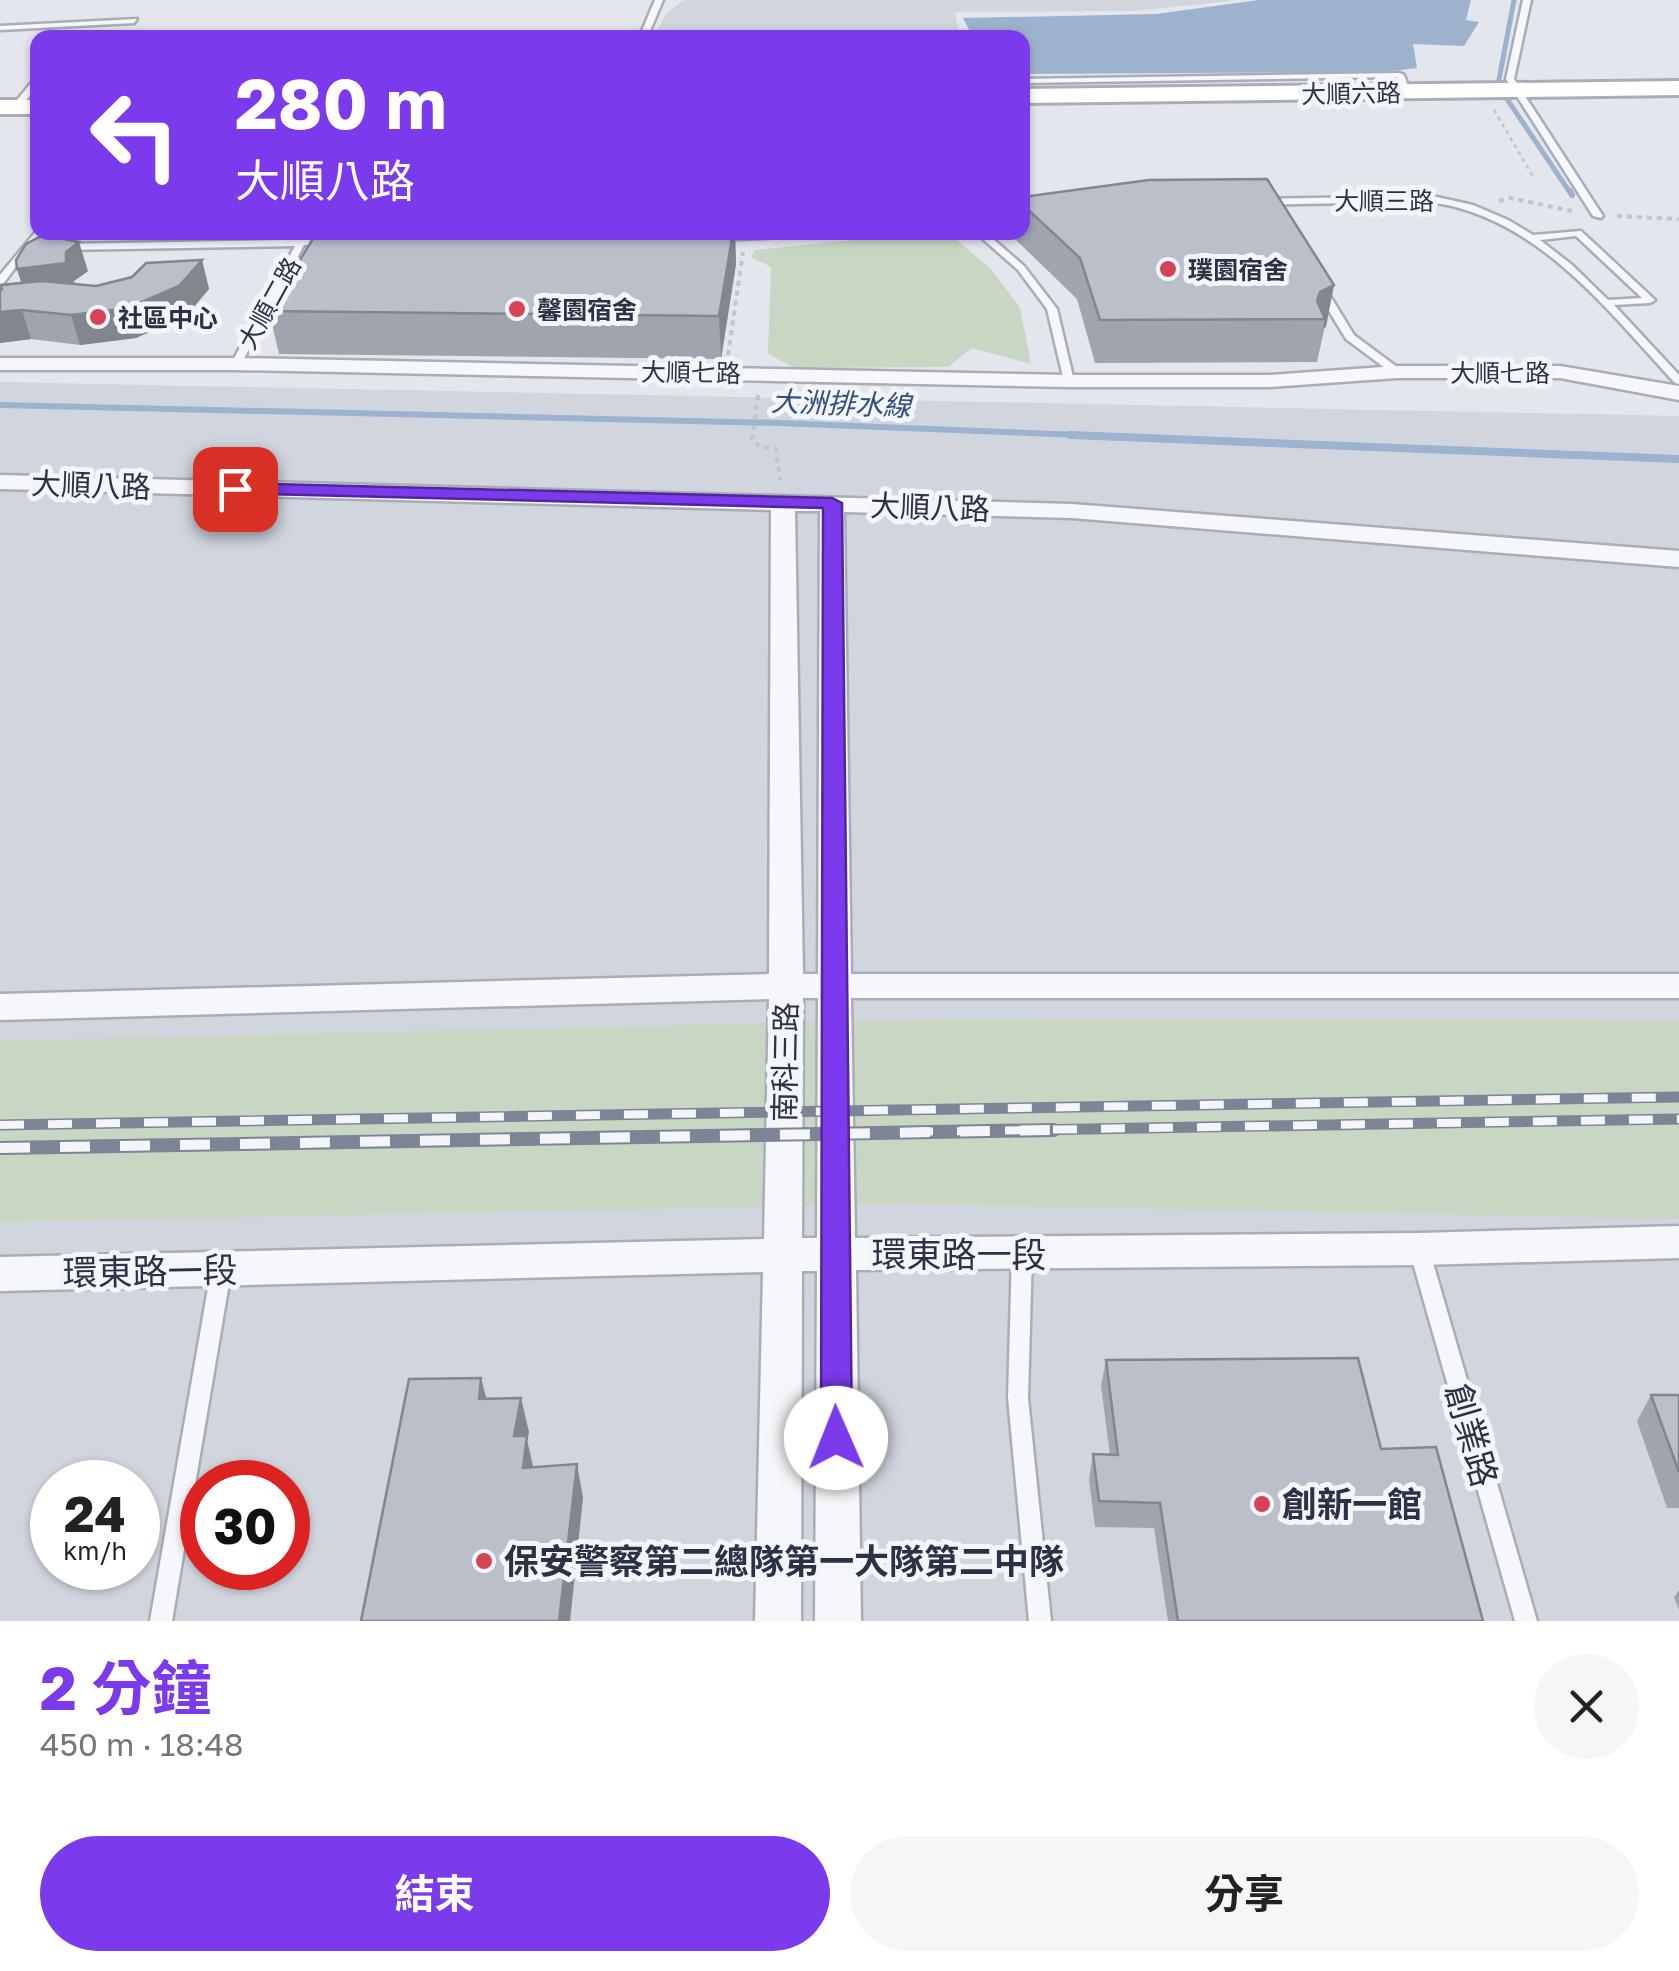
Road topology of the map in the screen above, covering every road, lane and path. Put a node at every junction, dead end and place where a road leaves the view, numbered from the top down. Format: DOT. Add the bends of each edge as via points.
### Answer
graph roads {
  1 [pos="659,0"];
  2 [pos="1527,0"];
  3 [pos="134,21"];
  4 [pos="81,25"];
  5 [pos="0,28"];
  6 [pos="77,30"];
  7 [pos="646,30"];
  8 [pos="1030,80"];
  9 [pos="1679,88"];
  10 [pos="1482,90"];
  11 [pos="1516,90"];
  12 [pos="1408,92"];
  13 [pos="1030,96"];
  14 [pos="1534,178"];
  15 [pos="1250,202"];
  16 [pos="1269,202"];
  17 [pos="1598,216"];
  18 [pos="1279,218"];
  19 [pos="1533,238"];
  20 [pos="32,240"];
  21 [pos="745,240"];
  22 [pos="988,240"];
  23 [pos="340,242"];
  24 [pos="302,243"];
  25 [pos="25,248"];
  26 [pos="1310,270"];
  27 [pos="0,282"];
  28 [pos="1604,303"];
  29 [pos="0,364"];
  30 [pos="236,364"];
  31 [pos="725,372"];
  32 [pos="1397,372"];
  33 [pos="1679,380"];
  34 [pos="1069,381"];
  35 [pos="760,384"];
  36 [pos="1679,393"];
  37 [pos="0,482"];
  38 [pos="783,503"];
  39 [pos="832,503"];
  40 [pos="1679,559"];
  41 [pos="836,985"];
  42 [pos="786,986"];
  43 [pos="1679,986"];
  44 [pos="0,1007"];
  45 [pos="1679,1242"];
  46 [pos="1419,1250"];
  47 [pos="834,1254"];
  48 [pos="1022,1254"];
  49 [pos="782,1256"];
  50 [pos="221,1270"];
  51 [pos="0,1274"];
  52 [pos="161,1621"];
  53 [pos="778,1621"];
  54 [pos="838,1621"];
  55 [pos="1040,1621"];
  56 [pos="1526,1621"];
  1 -- 7 [label="lane"];
  2 -- 11 [label="lane" via="1510,79"];
  3 -- 4 [label="lane"];
  4 -- 5 [label="lane"];
  4 -- 6 [label="lane"];
  8 -- 12 [label="lane" via="1400,74"];
  9 -- 11 [label="street, 大順六路"];
  10 -- 11 [label="street, 大順六路"];
  10 -- 12 [label="street, 大順六路"];
  10 -- 14 [label="path"];
  11 -- 17 [label="lane"];
  12 -- 13 [label="street, 大順六路"];
  15 -- 16 [label="lane, 大順三路"];
  16 -- 18 [label="lane"];
  16 -- 19 [label="lane, 大順三路" via="1453,201 1509,221"];
  19 -- 28 [label="lane, 大順三路"];
  19 -- 28 [label="lane" via="1578,234 1650,300"];
  20 -- 25 [label="lane"];
  21 -- 31 [label="path"];
  22 -- 34 [label="lane" via="1021,268 1052,309"];
  23 -- 24 [label="lane"];
  24 -- 25 [label="lane"];
  24 -- 30 [label="lane, 大順二路"];
  25 -- 27 [label="lane"];
  26 -- 32 [label="lane" via="1350,338"];
  28 -- 33 [label="lane, 大順三路"];
  29 -- 30 [label="street, 大順七路"];
  30 -- 31 [label="street, 大順七路"];
  31 -- 34 [label="street, 大順七路"];
  32 -- 34 [label="street, 大順七路" via="1269,381"];
  32 -- 36 [label="street, 大順七路" via="1560,372"];
  35 -- 38 [label="path" via="752,440 776,449"];
  37 -- 38 [label="street, 大順八路"];
  38 -- 39 [label="street, 大順八路"];
  38 -- 42 [label="street, 南科三路"];
  39 -- 40 [label="street, 大順八路" via="1072,512"];
  39 -- 41 [label="street, 南科三路"];
  41 -- 42 [label="street"];
  41 -- 43 [label="street"];
  41 -- 47 [label="street, 南科三路"];
  42 -- 44 [label="street"];
  42 -- 49 [label="street, 南科三路"];
  45 -- 46 [label="street, 環東路一段"];
  46 -- 48 [label="street, 環東路一段"];
  46 -- 56 [label="lane, 創業路"];
  47 -- 48 [label="street, 環東路一段"];
  47 -- 49 [label="street, 環東路一段"];
  47 -- 54 [label="street, 南科三路"];
  48 -- 55 [label="lane" via="1018,1398"];
  49 -- 50 [label="street, 環東路一段"];
  49 -- 53 [label="street, 南科三路"];
  50 -- 51 [label="street, 環東路一段"];
  50 -- 52 [label="lane"];
}
